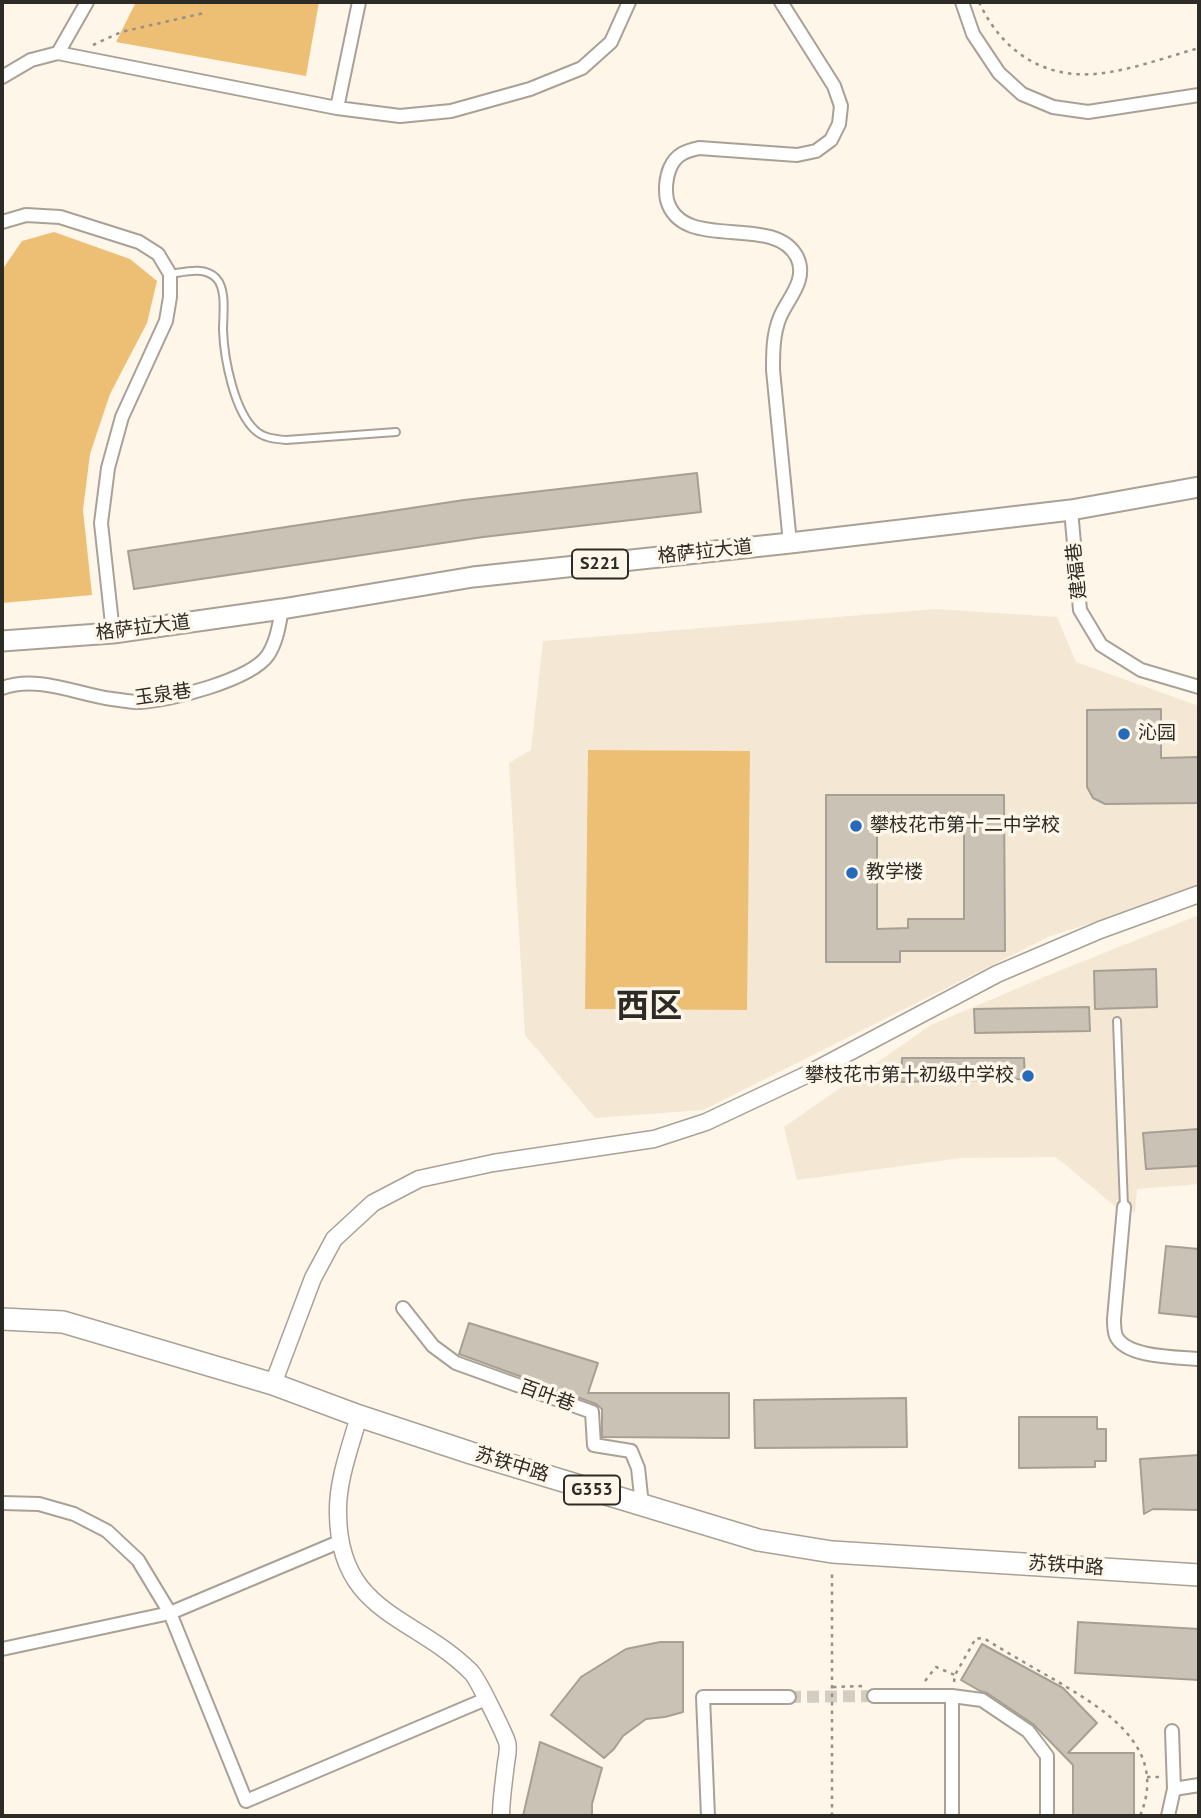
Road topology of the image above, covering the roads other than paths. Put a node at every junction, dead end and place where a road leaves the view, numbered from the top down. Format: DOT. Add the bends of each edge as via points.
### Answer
graph roads {
  1 [pos="88,2"];
  2 [pos="359,2"];
  3 [pos="629,2"];
  4 [pos="781,2"];
  5 [pos="962,2"];
  6 [pos="65,54"];
  7 [pos="2,76"];
  8 [pos="1199,95"];
  9 [pos="337,108"];
  10 [pos="2,222"];
  11 [pos="170,274"];
  12 [pos="396,432"];
  13 [pos="1199,487"];
  14 [pos="1071,510"];
  15 [pos="790,543"];
  16 [pos="282,609"];
  17 [pos="113,633"];
  18 [pos="2,641"];
  19 [pos="1199,687"];
  20 [pos="2,688"];
  21 [pos="1199,894"];
  22 [pos="1117,1021"];
  23 [pos="1124,1207"];
  24 [pos="403,1308"];
  25 [pos="2,1319"];
  26 [pos="1199,1359"];
  27 [pos="272,1384"];
  28 [pos="359,1416"];
  29 [pos="2,1503"];
  30 [pos="642,1505"];
  31 [pos="339,1542"];
  32 [pos="1199,1575"];
  33 [pos="170,1613"];
  34 [pos="2,1649"];
  35 [pos="870,1691"];
  36 [pos="952,1696"];
  37 [pos="789,1697"];
  38 [pos="486,1699"];
  39 [pos="1172,1731"];
  40 [pos="1199,1785"];
  41 [pos="1174,1789"];
  42 [pos="501,1816"];
  43 [pos="708,1816"];
  44 [pos="952,1816"];
  45 [pos="1047,1816"];
  46 [pos="1168,1816"];
  1 -- 6 [label="street"];
  2 -- 9 [label="street"];
  3 -- 9 [label="street" via="611,42 592,60 530,89 451,111 400,116"];
  4 -- 15 [label="street" via="834,86 841,106 831,140 817,151 797,155 699,148 684,151 667,175 666,196 671,211 687,223 707,230 771,236 797,258 800,274 795,292 780,317 773,342"];
  5 -- 8 [label="street" via="973,34 999,73 1022,94 1053,107 1088,112"];
  6 -- 7 [label="street" via="31,60"];
  6 -- 9 [label="street"];
  10 -- 11 [label="street" via="26,215 61,217 139,242 158,254"];
  11 -- 12 [label="lane" via="195,270 218,280 229,369 238,404 257,432 286,440"];
  11 -- 17 [label="street" via="166,321 122,416 108,468 101,523"];
  13 -- 14 [label="main road, 格萨拉大道 / S221"];
  14 -- 15 [label="main road, 格萨拉大道 / S221"];
  14 -- 19 [label="street, 建福巷" via="1080,610 1101,645 1141,670"];
  15 -- 16 [label="main road, 格萨拉大道 / S221" via="473,578"];
  16 -- 17 [label="main road, 格萨拉大道 / S221"];
  16 -- 20 [label="street, 玉泉巷" via="267,656 248,672 187,694 140,702 35,683"];
  17 -- 18 [label="main road, 格萨拉大道 / S221"];
  21 -- 27 [label="street" via="998,974 706,1122 654,1139 419,1179 373,1203 334,1240 323,1259"];
  22 -- 23 [label="lane"];
  23 -- 26 [label="street" via="1116,1336 1126,1348 1142,1353"];
  24 -- 30 [label="street, 百叶巷" via="433,1346 456,1363 592,1412 594,1444 631,1451"];
  25 -- 27 [label="highway, 苏铁中路 / G353" via="63,1322"];
  27 -- 28 [label="highway, 苏铁中路 / G353"];
  28 -- 30 [label="highway, 苏铁中路 / G353"];
  28 -- 31 [label="street" via="342,1478"];
  29 -- 33 [label="street" via="39,1504 74,1514 107,1531 138,1560"];
  30 -- 32 [label="highway, 苏铁中路 / G353" via="758,1540 832,1552"];
  31 -- 33 [label="street"];
  31 -- 38 [label="street" via="348,1569 365,1594 451,1654 474,1674"];
  33 -- 34 [label="street"];
  33 -- 38 [label="street" via="246,1801"];
  35 -- 36 [label="street"];
  36 -- 44 [label="street"];
  36 -- 45 [label="street" via="982,1700 1028,1731 1047,1756"];
  37 -- 43 [label="street" via="703,1697"];
  38 -- 42 [label="street" via="508,1744"];
  39 -- 41 [label="street"];
  40 -- 41 [label="street"];
  41 -- 46 [label="street"];
}
